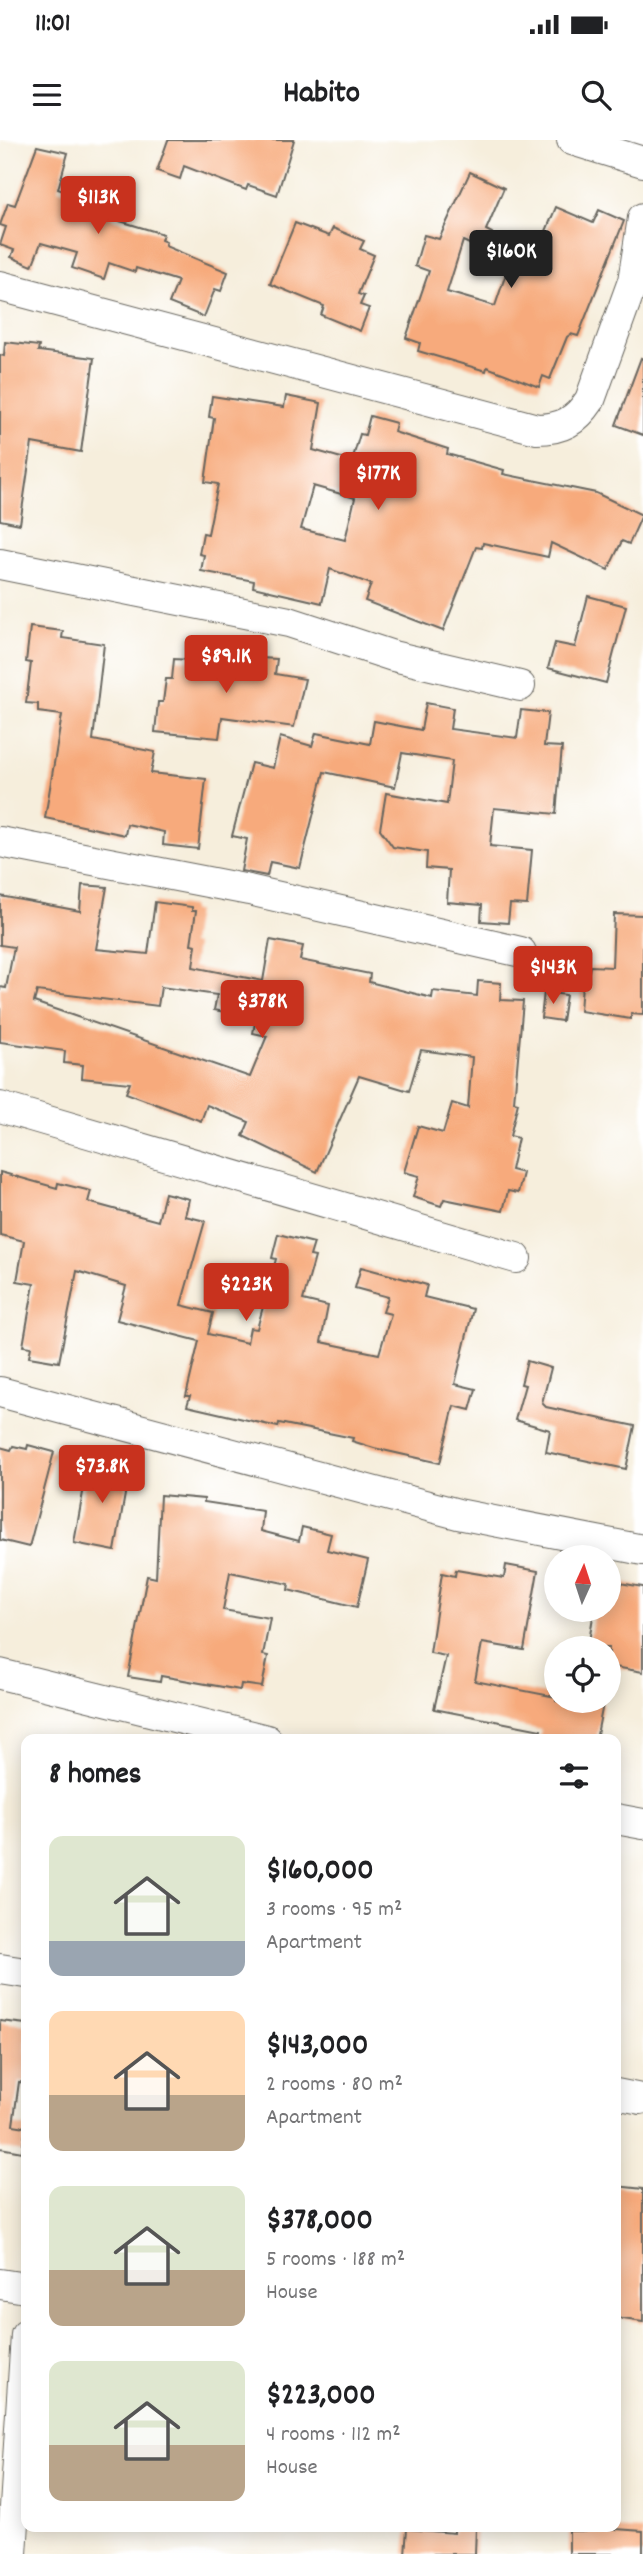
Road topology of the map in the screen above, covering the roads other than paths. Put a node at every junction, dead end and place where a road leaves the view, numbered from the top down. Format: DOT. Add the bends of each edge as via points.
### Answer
graph roads {
  1 [pos="572,140"];
  2 [pos="643,162"];
  3 [pos="643,218"];
  4 [pos="0,286"];
  5 [pos="0,564"];
  6 [pos="520,687"];
  7 [pos="0,842"];
  8 [pos="521,952"];
  9 [pos="0,1107"];
  10 [pos="516,1258"];
  11 [pos="0,1392"];
  12 [pos="643,1550"];
  13 [pos="0,1674"];
  14 [pos="243,1734"];
  15 [pos="621,1820"];
  16 [pos="643,1824"];
  17 [pos="0,1969"];
  18 [pos="21,1972"];
  19 [pos="0,2284"];
  20 [pos="21,2287"];
  21 [pos="21,2413"];
  22 [pos="12,2554"];
  1 -- 2 [label="street"];
  3 -- 4 [label="street" via="633,281 590,400 580,414 552,429 537,429"];
  5 -- 6 [label="street" via="289,622 405,659"];
  7 -- 8 [label="street" via="249,890"];
  9 -- 10 [label="street"];
  11 -- 12 [label="street" via="457,1514"];
  13 -- 14 [label="street"];
  15 -- 16 [label="street"];
  17 -- 18 [label="street"];
  19 -- 20 [label="street"];
  21 -- 22 [label="street"];
}
